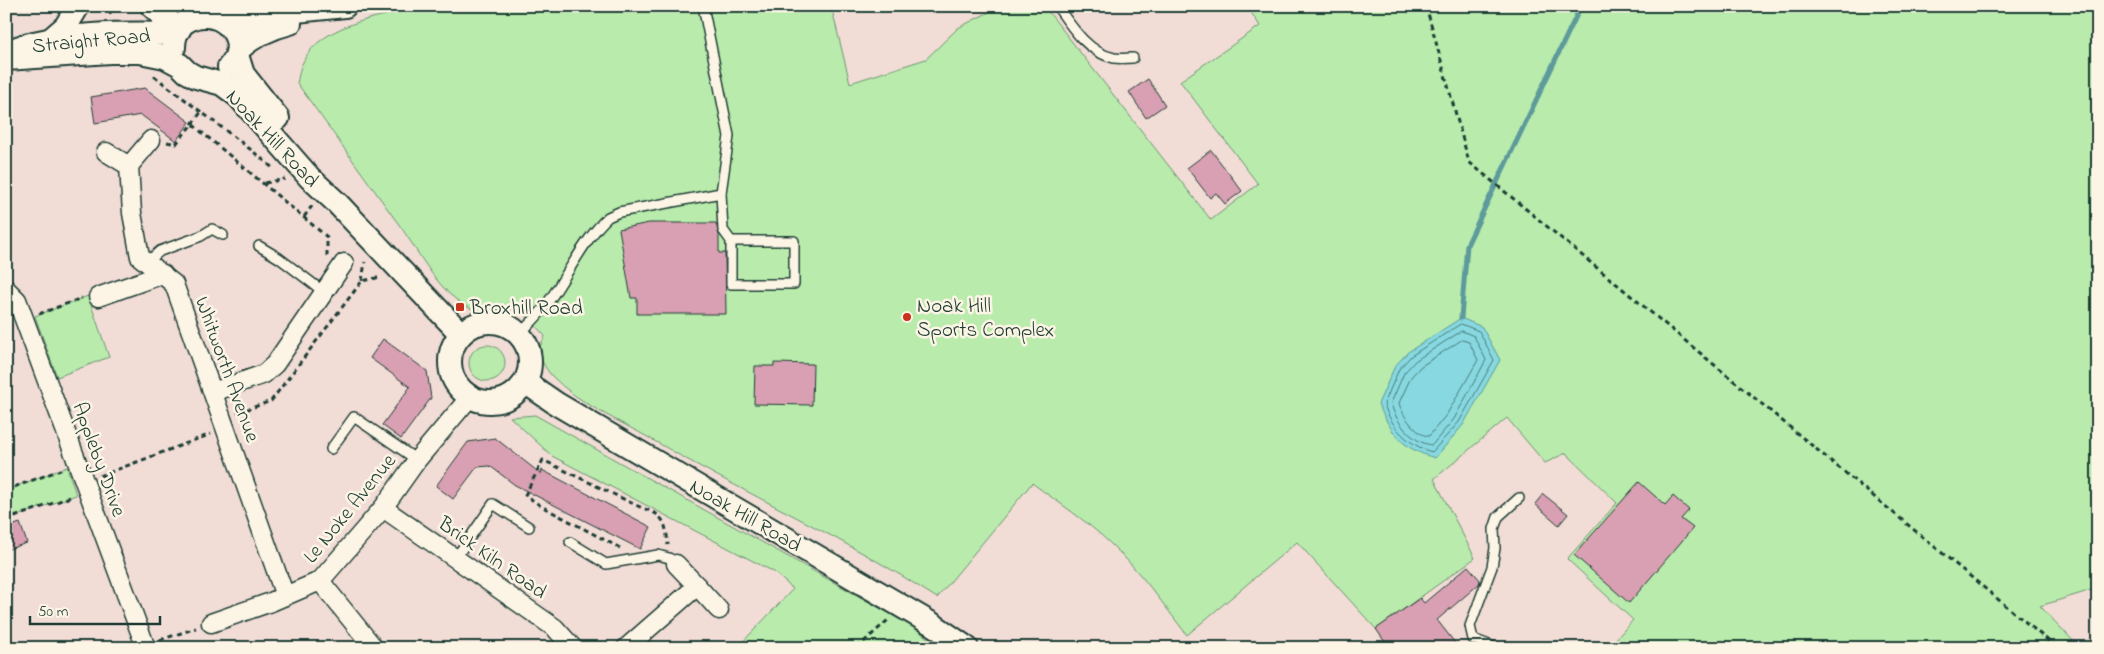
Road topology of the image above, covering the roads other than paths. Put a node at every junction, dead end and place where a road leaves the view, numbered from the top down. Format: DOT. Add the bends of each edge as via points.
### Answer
graph roads {
  1 [pos="78,6"];
  2 [pos="152,6"];
  3 [pos="703,6"];
  4 [pos="1057,6"];
  5 [pos="340,7"];
  6 [pos="203,13"];
  7 [pos="177,32"];
  8 [pos="51,40"];
  9 [pos="6,52"];
  10 [pos="237,52"];
  11 [pos="1133,58"];
  12 [pos="6,59"];
  13 [pos="180,65"];
  14 [pos="206,78"];
  15 [pos="151,140"];
  16 [pos="106,152"];
  17 [pos="129,166"];
  18 [pos="721,193"];
  19 [pos="337,203"];
  20 [pos="223,235"];
  21 [pos="731,241"];
  22 [pos="258,246"];
  23 [pos="146,263"];
  24 [pos="342,266"];
  25 [pos="162,274"];
  26 [pos="6,289"];
  27 [pos="324,292"];
  28 [pos="98,297"];
  29 [pos="461,334"];
  30 [pos="519,334"];
  31 [pos="525,382"];
  32 [pos="213,392"];
  33 [pos="470,397"];
  34 [pos="331,449"];
  35 [pos="417,460"];
  36 [pos="1519,498"];
  37 [pos="383,508"];
  38 [pos="529,527"];
  39 [pos="570,542"];
  40 [pos="455,559"];
  41 [pos="672,561"];
  42 [pos="320,581"];
  43 [pos="697,586"];
  44 [pos="285,596"];
  45 [pos="719,610"];
  46 [pos="211,623"];
  47 [pos="145,646"];
  48 [pos="374,648"];
  49 [pos="573,648"];
  50 [pos="626,648"];
  51 [pos="967,648"];
  52 [pos="1497,648"];
  1 -- 8 [label="street" via="66,26"];
  2 -- 7 [label="street"];
  3 -- 18 [label="lane" via="729,136"];
  4 -- 11 [label="lane" via="1078,35 1101,54"];
  5 -- 6 [label="street" via="252,19"];
  5 -- 10 [label="street" via="273,27"];
  6 -- 7 [label="street" via="190,18"];
  6 -- 10 [label="street, Noak Hill Road" via="229,24 235,33"];
  7 -- 8 [label="street, Straight Road"];
  7 -- 13 [label="street" via="175,55"];
  8 -- 9 [label="street, Straight Road" via="22,45"];
  10 -- 14 [label="street, Noak Hill Road" via="225,72"];
  10 -- 19 [label="street, Noak Hill Road" via="243,74 318,169"];
  12 -- 13 [label="street, Noak Hill Road" via="140,52 165,57"];
  13 -- 14 [label="street, Noak Hill Road" via="196,77"];
  14 -- 19 [label="street, Noak Hill Road" via="222,84 238,96 310,178"];
  15 -- 17 [label="street"];
  16 -- 17 [label="street"];
  17 -- 23 [label="street" via="132,213 140,258"];
  18 -- 21 [label="lane" via="723,230"];
  18 -- 30 [label="lane" via="608,216 537,318"];
  19 -- 29 [label="street, Noak Hill Road"];
  20 -- 23 [label="lane" via="212,229 160,251"];
  21 -- 21 [label="lane" via="794,241 794,284 731,284"];
  22 -- 27 [label="lane"];
  23 -- 25 [label="street, Whitworth Avenue"];
  24 -- 27 [label="street"];
  25 -- 28 [label="street"];
  25 -- 32 [label="street, Whitworth Avenue" via="174,284"];
  26 -- 47 [label="street, Appleby Drive" via="17,300"];
  27 -- 32 [label="street" via="275,364 264,374"];
  29 -- 30 [label="street" via="482,322 501,323"];
  29 -- 33 [label="street" via="451,353 452,372 458,385"];
  30 -- 31 [label="street" via="527,346 530,360"];
  31 -- 33 [label="street" via="506,399 492,402"];
  31 -- 51 [label="street, Noak Hill Road" via="565,409 903,607"];
  32 -- 44 [label="street, Whitworth Avenue"];
  33 -- 35 [label="street, Le Noke Avenue"];
  34 -- 35 [label="lane" via="354,417"];
  35 -- 37 [label="street, Le Noke Avenue"];
  36 -- 52 [label="lane" via="1498,517 1494,529 1492,567 1470,626 1473,639"];
  37 -- 40 [label="street, Brick Kiln Road"];
  37 -- 42 [label="street, Le Noke Avenue"];
  38 -- 40 [label="lane" via="493,504"];
  39 -- 41 [label="lane" via="606,564 658,555"];
  40 -- 49 [label="street, Brick Kiln Road" via="555,628"];
  41 -- 43 [label="street"];
  42 -- 44 [label="street, Le Noke Avenue"];
  42 -- 48 [label="street"];
  43 -- 45 [label="street"];
  43 -- 50 [label="street"];
  44 -- 46 [label="street, Le Noke Avenue"];
}
